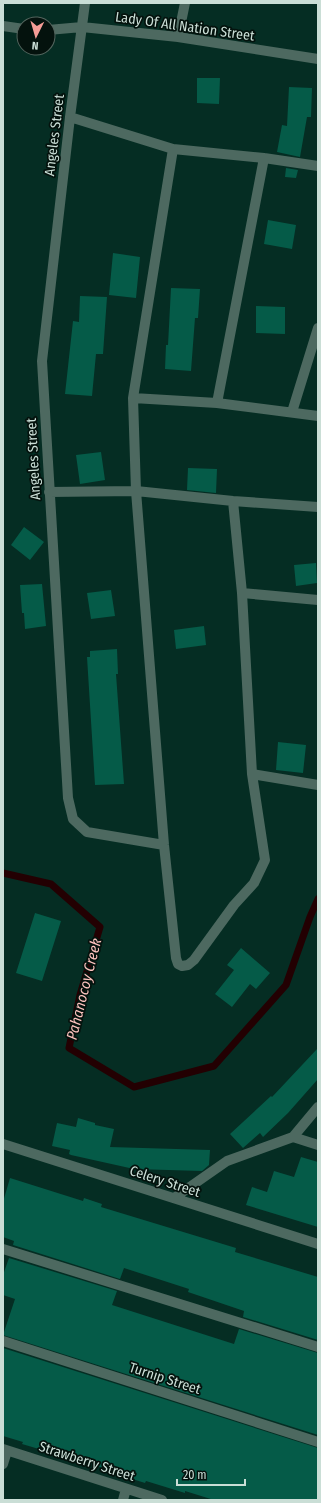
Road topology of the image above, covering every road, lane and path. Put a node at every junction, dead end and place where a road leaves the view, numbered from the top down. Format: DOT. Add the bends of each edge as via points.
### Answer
graph roads {
  1 [pos="85,3"];
  2 [pos="185,3"];
  3 [pos="3,26"];
  4 [pos="82,27"];
  5 [pos="16,28"];
  6 [pos="56,29"];
  7 [pos="178,36"];
  8 [pos="318,59"];
  9 [pos="70,117"];
  10 [pos="173,149"];
  11 [pos="264,158"];
  12 [pos="318,166"];
  13 [pos="318,328"];
  14 [pos="133,398"];
  15 [pos="217,403"];
  16 [pos="292,412"];
  17 [pos="318,416"];
  18 [pos="136,491"];
  19 [pos="49,492"];
  20 [pos="232,501"];
  21 [pos="318,507"];
  22 [pos="242,593"];
  23 [pos="318,600"];
  24 [pos="252,774"];
  25 [pos="318,785"];
  26 [pos="164,845"];
  27 [pos="318,1107"];
  28 [pos="293,1137"];
  29 [pos="3,1144"];
  30 [pos="318,1145"];
  31 [pos="174,1198"];
  32 [pos="318,1244"];
  33 [pos="3,1249"];
  34 [pos="3,1340"];
  35 [pos="318,1347"];
  36 [pos="318,1442"];
  37 [pos="5,1450"];
  38 [pos="3,1464"];
  39 [pos="126,1489"];
  40 [pos="123,1500"];
  41 [pos="162,1500"];
  1 -- 4 [label="street, Angeles Street"];
  2 -- 7 [label="street"];
  3 -- 5 [label="street"];
  4 -- 6 [label="street, Lady Of All Nation Street"];
  4 -- 7 [label="street, Lady Of All Nation Street"];
  4 -- 9 [label="street, Angeles Street"];
  7 -- 8 [label="street, Lady Of All Nation Street"];
  9 -- 10 [label="street"];
  9 -- 19 [label="street, Angeles Street" via="42,361"];
  10 -- 11 [label="street"];
  10 -- 14 [label="street"];
  11 -- 12 [label="street"];
  11 -- 15 [label="street"];
  13 -- 16 [label="street"];
  14 -- 15 [label="street"];
  14 -- 18 [label="street"];
  15 -- 16 [label="street"];
  16 -- 17 [label="street"];
  18 -- 19 [label="street"];
  18 -- 20 [label="street"];
  18 -- 26 [label="street"];
  19 -- 26 [label="street, Angeles Street" via="68,798 73,819 87,832"];
  20 -- 21 [label="street"];
  20 -- 22 [label="street"];
  22 -- 23 [label="street"];
  22 -- 24 [label="street"];
  24 -- 25 [label="street"];
  24 -- 26 [label="street" via="265,860 254,883 188,965 178,964 176,958"];
  27 -- 28 [label="street"];
  28 -- 30 [label="street"];
  28 -- 31 [label="street" via="227,1161"];
  29 -- 31 [label="street, Celery Street"];
  31 -- 32 [label="street, Celery Street"];
  33 -- 35 [label="street"];
  34 -- 36 [label="street, Turnip Street"];
  37 -- 38 [label="street"];
  37 -- 39 [label="street, Strawberry Street"];
  39 -- 40 [label="street"];
  39 -- 41 [label="street, Strawberry Street"];
}
